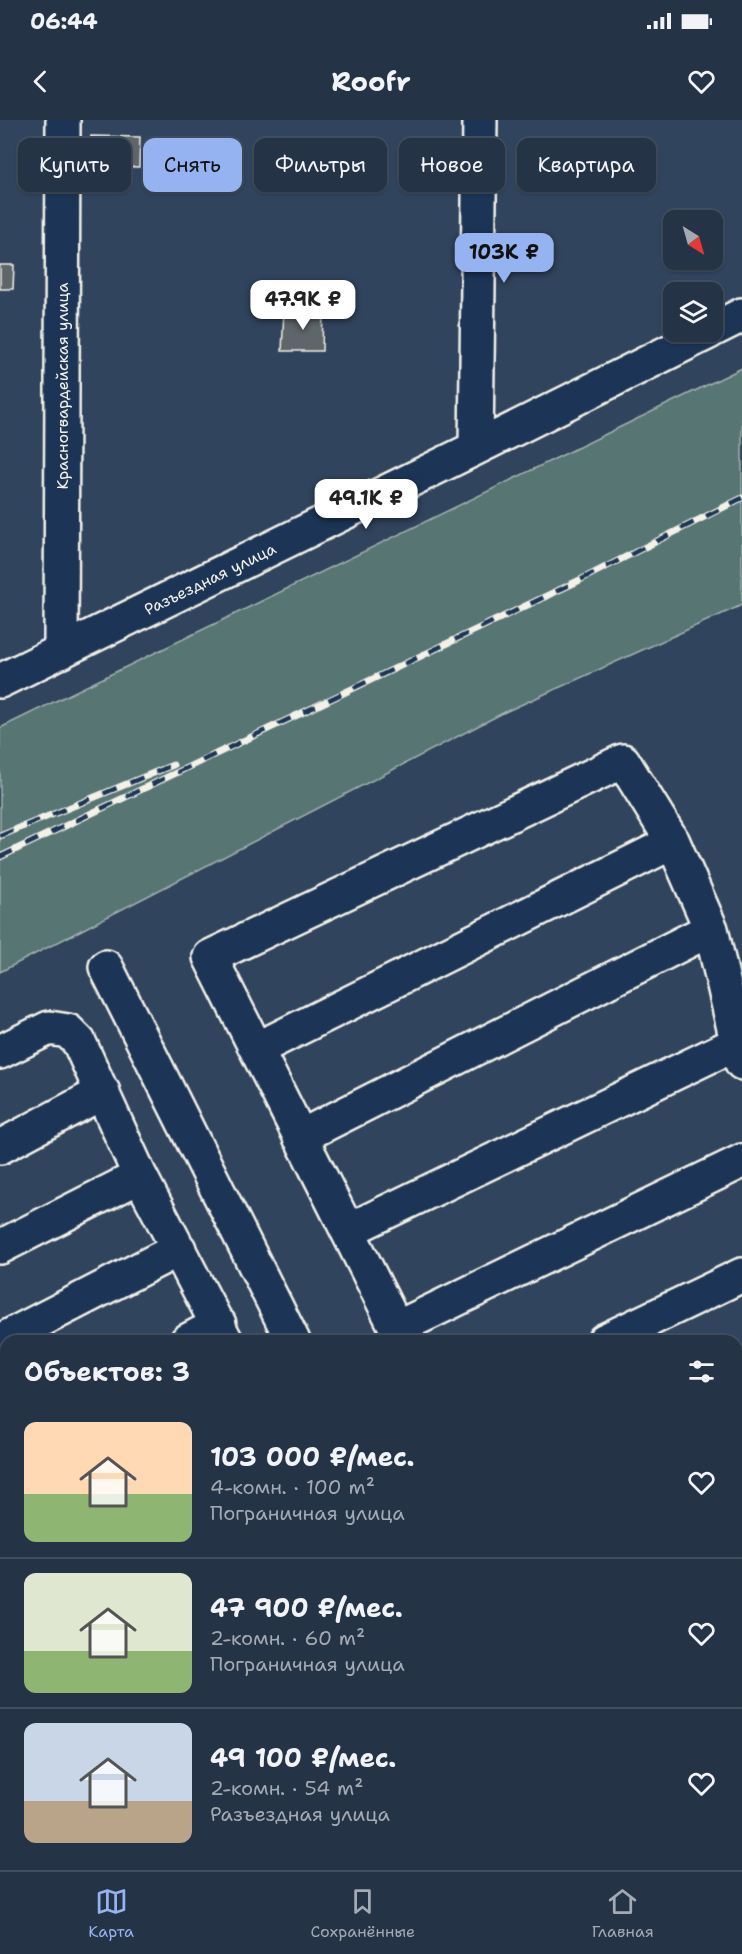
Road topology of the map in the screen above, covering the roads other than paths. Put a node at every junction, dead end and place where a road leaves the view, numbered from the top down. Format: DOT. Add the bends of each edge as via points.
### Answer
graph roads {
  1 [pos="63,120"];
  2 [pos="480,120"];
  3 [pos="742,315"];
  4 [pos="723,325"];
  5 [pos="689,342"];
  6 [pos="476,448"];
  7 [pos="61,652"];
  8 [pos="0,681"];
  9 [pos="673,842"];
  10 [pos="711,929"];
  11 [pos="106,967"];
  12 [pos="257,1049"];
  13 [pos="0,1052"];
  14 [pos="740,1053"];
  15 [pos="103,1092"];
  16 [pos="300,1137"];
  17 [pos="0,1147"];
  18 [pos="742,1161"];
  19 [pos="140,1176"];
  20 [pos="349,1230"];
  21 [pos="0,1247"];
  22 [pos="179,1248"];
  23 [pos="742,1275"];
  24 [pos="223,1333"];
  25 [pos="12,1335"];
  26 [pos="290,1335"];
  27 [pos="400,1335"];
  28 [pos="617,1335"];
  1 -- 7 [label="street, Красногвардейская улица"];
  2 -- 6 [label="street"];
  3 -- 4 [label="street, Разъездная улица"];
  5 -- 6 [label="street, Разъездная улица"];
  6 -- 7 [label="street, Разъездная улица"];
  7 -- 8 [label="street, Разъездная улица"];
  9 -- 10 [label="street"];
  9 -- 12 [label="street"];
  9 -- 12 [label="street" via="623,761 210,957"];
  10 -- 14 [label="street"];
  10 -- 16 [label="street"];
  11 -- 26 [label="street"];
  12 -- 16 [label="street"];
  13 -- 15 [label="street" via="49,1028 68,1031 79,1042"];
  14 -- 20 [label="street"];
  15 -- 17 [label="street"];
  15 -- 19 [label="street"];
  16 -- 20 [label="street"];
  18 -- 27 [label="street"];
  19 -- 21 [label="street"];
  19 -- 22 [label="street"];
  20 -- 27 [label="street"];
  22 -- 24 [label="street"];
  22 -- 25 [label="street"];
  23 -- 28 [label="street"];
}
